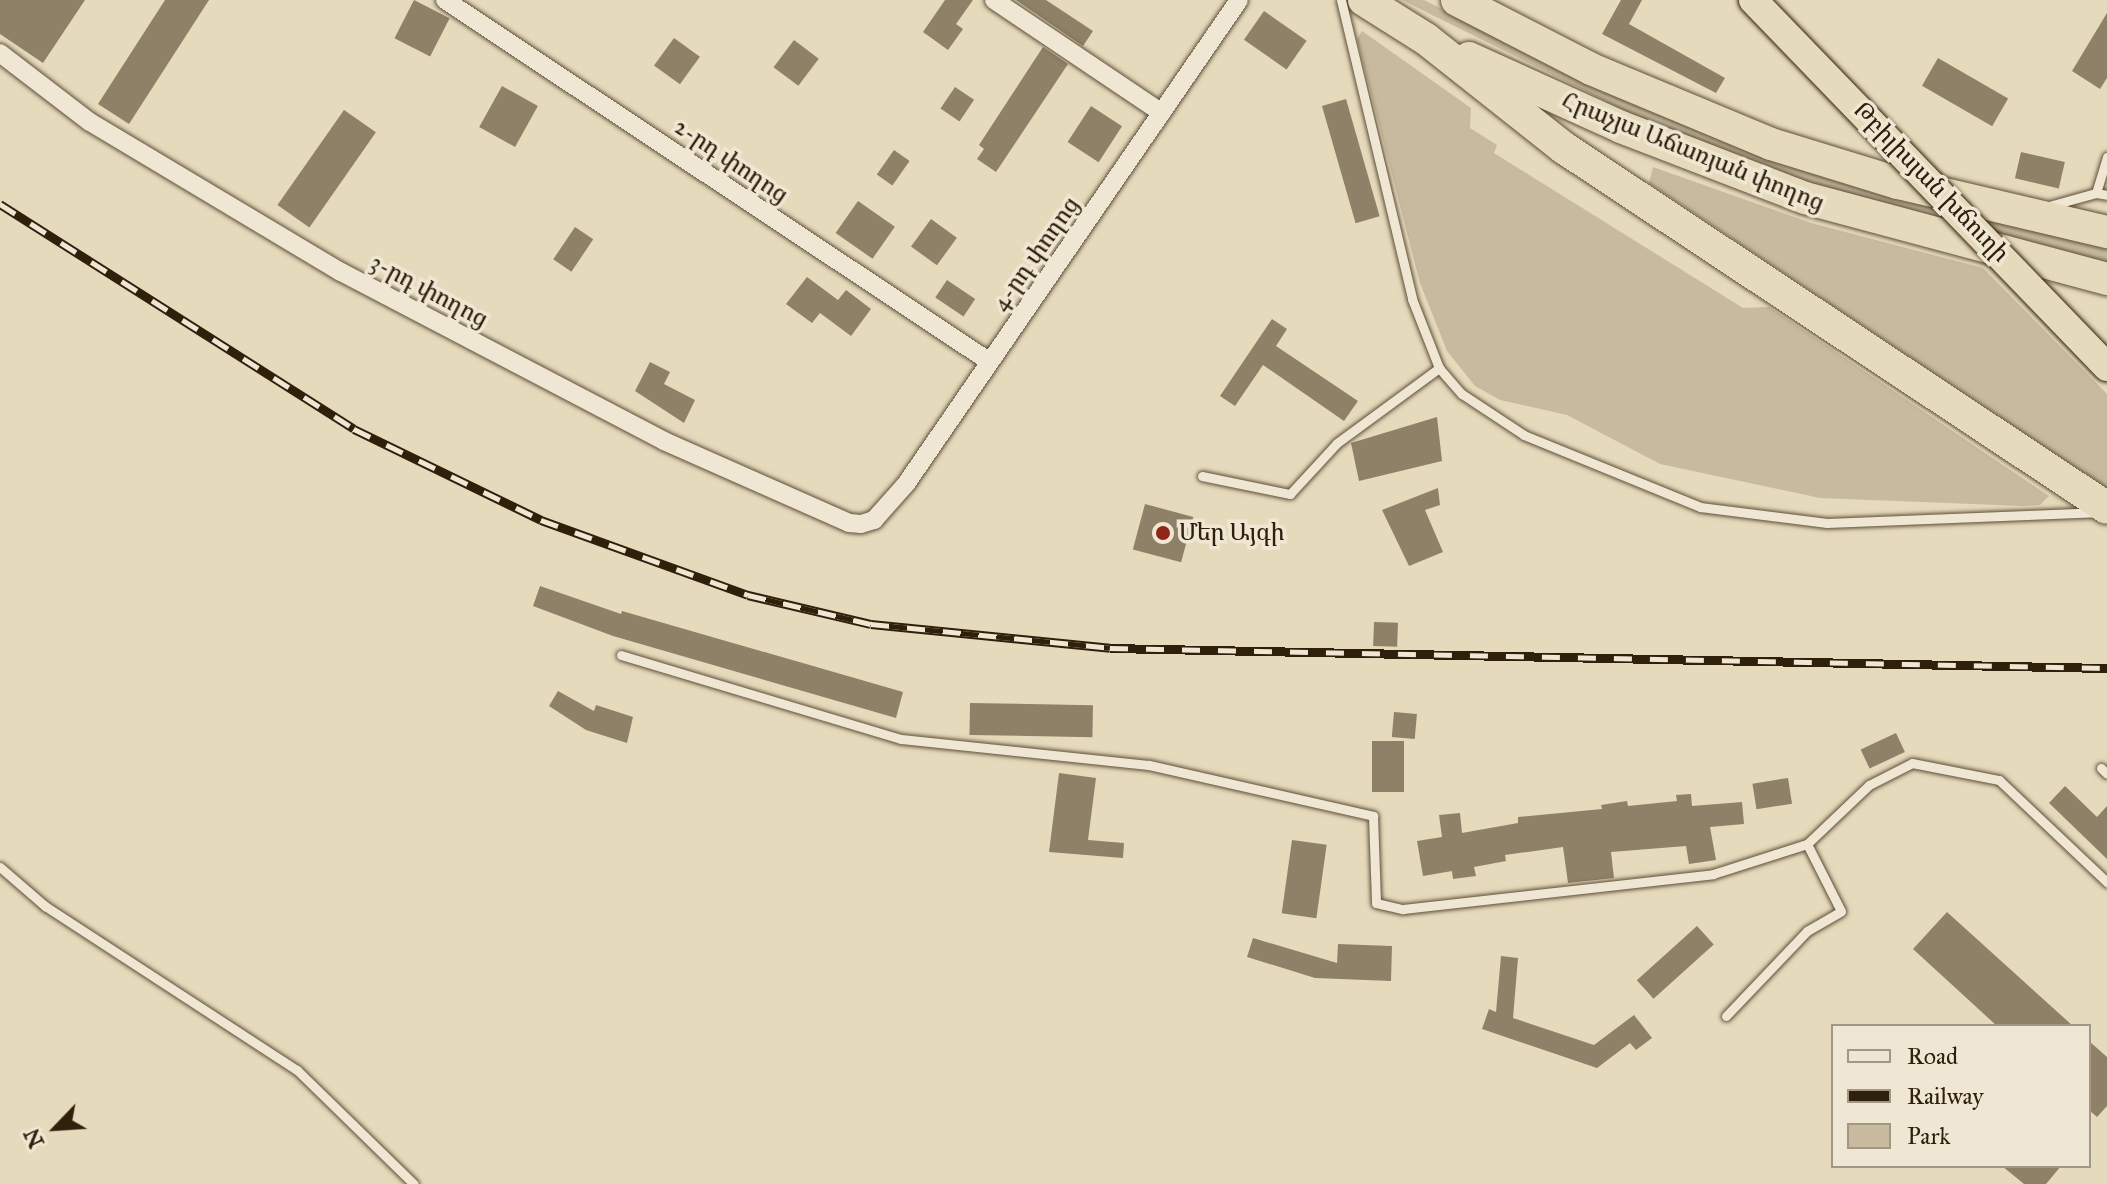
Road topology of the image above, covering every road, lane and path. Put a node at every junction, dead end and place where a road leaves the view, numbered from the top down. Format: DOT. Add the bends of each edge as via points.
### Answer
graph roads {
  1 [pos="445,0"];
  2 [pos="994,0"];
  3 [pos="1239,0"];
  4 [pos="1341,0"];
  5 [pos="1364,0"];
  6 [pos="1457,0"];
  7 [pos="1753,0"];
  8 [pos="1426,39"];
  9 [pos="0,53"];
  10 [pos="1162,113"];
  11 [pos="2107,157"];
  12 [pos="2096,193"];
  13 [pos="2107,195"];
  14 [pos="2028,213"];
  15 [pos="2107,232"];
  16 [pos="2107,279"];
  17 [pos="990,362"];
  18 [pos="2107,367"];
  19 [pos="1439,368"];
  20 [pos="1202,476"];
  21 [pos="2107,510"];
  22 [pos="861,524"];
  23 [pos="621,655"];
  24 [pos="1807,844"];
  25 [pos="0,867"];
  26 [pos="2107,882"];
  27 [pos="1726,1016"];
  28 [pos="414,1184"];
  1 -- 17 [label="street, 2-րդ փողոց"];
  2 -- 10 [label="street"];
  3 -- 10 [label="street, 4-րդ փողոց"];
  4 -- 19 [label="lane" via="1412,299"];
  5 -- 8 [label="highway"];
  6 -- 14 [label="highway, Հրաչյա Աճառյան փողոց" via="1591,69 1771,144 1898,183"];
  7 -- 18 [label="main road, Թբիլիսյան խճուղի, bridge"];
  8 -- 16 [label="highway, Հրաչյա Աճառյան փողոց" via="1742,176 1892,226"];
  8 -- 21 [label="highway" via="1564,148"];
  9 -- 22 [label="street, 3-րդ փողոց" via="90,122 341,272 664,441"];
  10 -- 17 [label="street, 4-րդ փողոց"];
  11 -- 12 [label="lane"];
  12 -- 13 [label="lane"];
  12 -- 14 [label="lane"];
  14 -- 15 [label="highway, Հրաչյա Աճառյան փողոց"];
  17 -- 22 [label="street, 4-րդ փողոց" via="906,484 874,520"];
  19 -- 20 [label="lane" via="1337,443 1290,494"];
  19 -- 21 [label="lane" via="1462,394 1524,435 1700,507 1827,523"];
  23 -- 24 [label="lane" via="901,739 1149,765 1373,816 1376,903 1403,909 1713,874"];
  24 -- 26 [label="lane" via="1869,785 1912,763 1999,780"];
  24 -- 27 [label="lane" via="1841,911 1807,931"];
  25 -- 28 [label="lane" via="45,906 297,1070"];
}
